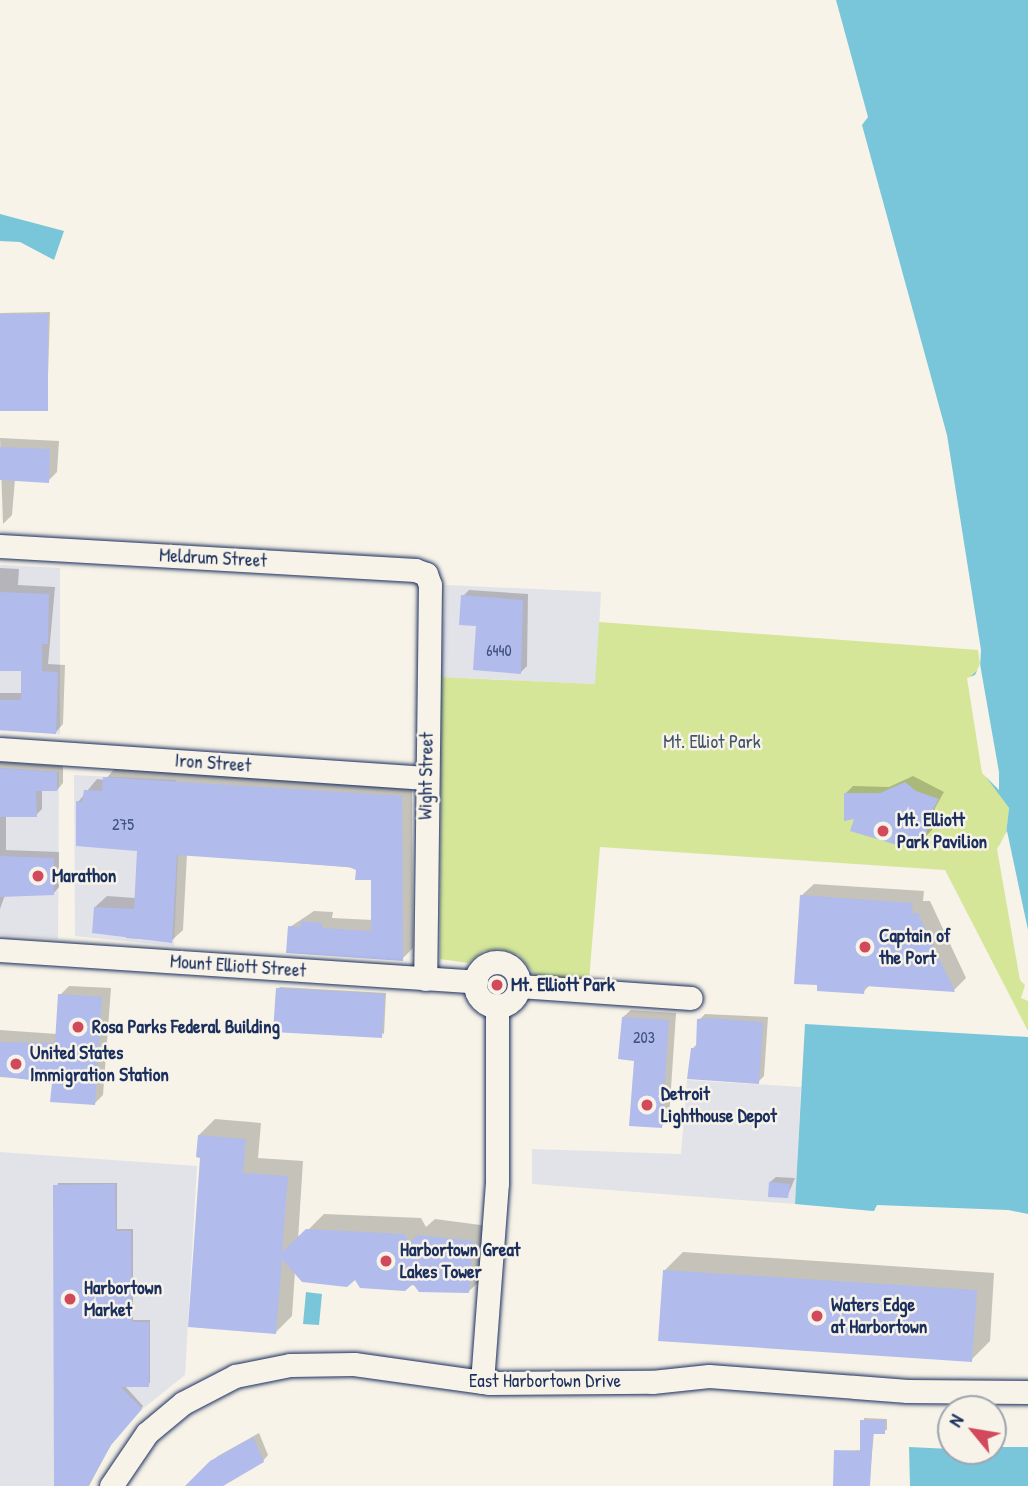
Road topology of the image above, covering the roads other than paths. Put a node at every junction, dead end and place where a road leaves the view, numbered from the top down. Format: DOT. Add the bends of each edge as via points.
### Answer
graph roads {
  1 [pos="0,545"];
  2 [pos="426,574"];
  3 [pos="0,749"];
  4 [pos="426,778"];
  5 [pos="0,950"];
  6 [pos="425,979"];
  7 [pos="476,982"];
  8 [pos="519,986"];
  9 [pos="691,998"];
  10 [pos="497,1005"];
  11 [pos="482,1382"];
  12 [pos="1027,1392"];
  13 [pos="111,1486"];
  1 -- 2 [label="street, Meldrum Street"];
  2 -- 4 [label="street, Wight Street" via="430,585"];
  3 -- 4 [label="street, Iron Street"];
  4 -- 6 [label="street, Wight Street"];
  5 -- 6 [label="street, Mount Elliott Street"];
  6 -- 7 [label="street, Mount Elliott Street"];
  7 -- 8 [label="street" via="486,965 499,962 516,973"];
  7 -- 10 [label="street" via="481,998"];
  8 -- 9 [label="street"];
  8 -- 10 [label="street" via="509,1002"];
  10 -- 11 [label="street" via="498,1183"];
  11 -- 12 [label="street, East Harbortown Drive" via="652,1382 709,1376 907,1391"];
  11 -- 13 [label="street, East Harbortown Drive" via="334,1363 290,1365 235,1376 163,1417 135,1448"];
}
